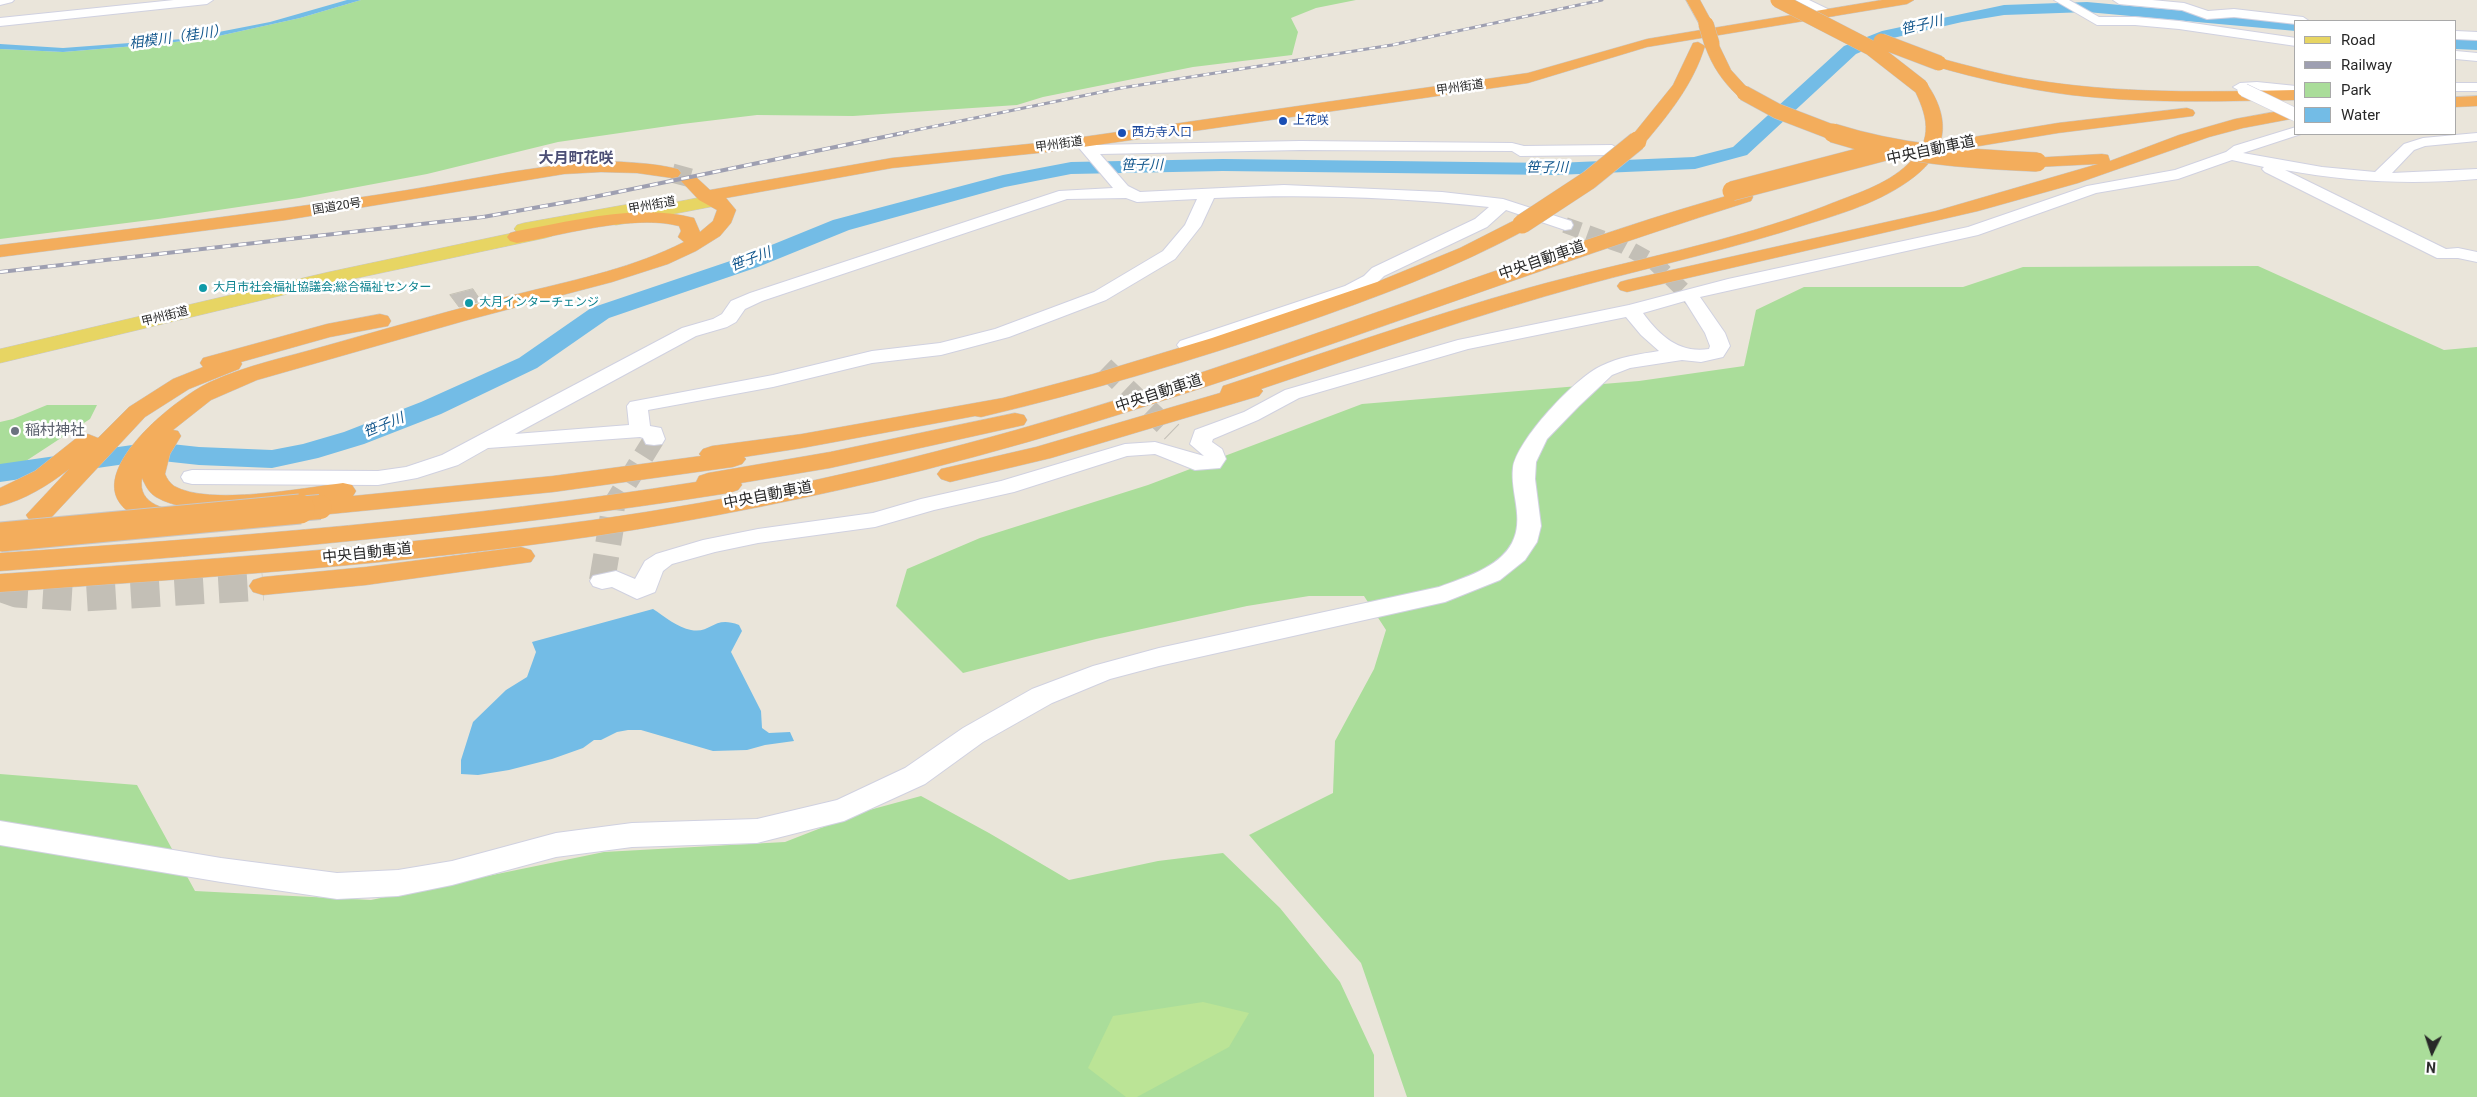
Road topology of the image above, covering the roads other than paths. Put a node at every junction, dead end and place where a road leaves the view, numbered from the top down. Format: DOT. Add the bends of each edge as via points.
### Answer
graph roads {
  1 [pos="8,0"];
  2 [pos="207,0"];
  3 [pos="1692,0"];
  4 [pos="1778,0"];
  5 [pos="1785,0"];
  6 [pos="1799,0"];
  7 [pos="1907,0"];
  8 [pos="2060,0"];
  9 [pos="2119,0"];
  10 [pos="0,1"];
  11 [pos="1830,14"];
  12 [pos="2294,20"];
  13 [pos="0,22"];
  14 [pos="2457,35"];
  15 [pos="2477,36"];
  16 [pos="2294,42"];
  17 [pos="1705,45"];
  18 [pos="2457,55"];
  19 [pos="2477,57"];
  20 [pos="2457,87"];
  21 [pos="2477,87"];
  22 [pos="2294,90"];
  23 [pos="2457,93"];
  24 [pos="2477,93"];
  25 [pos="2294,97"];
  26 [pos="2294,97"];
  27 [pos="2477,100"];
  28 [pos="2457,101"];
  29 [pos="2294,105"];
  30 [pos="2294,113"];
  31 [pos="2294,114"];
  32 [pos="2294,132"];
  33 [pos="2202,134"];
  34 [pos="2477,137"];
  35 [pos="1950,142"];
  36 [pos="1084,146"];
  37 [pos="1612,150"];
  38 [pos="1009,152"];
  39 [pos="2231,156"];
  40 [pos="2256,161"];
  41 [pos="672,172"];
  42 [pos="872,174"];
  43 [pos="2477,174"];
  44 [pos="2379,177"];
  45 [pos="1124,191"];
  46 [pos="704,192"];
  47 [pos="1208,193"];
  48 [pos="1738,194"];
  49 [pos="1503,204"];
  50 [pos="1849,204"];
  51 [pos="722,222"];
  52 [pos="1565,225"];
  53 [pos="517,237"];
  54 [pos="688,237"];
  55 [pos="0,251"];
  56 [pos="2477,257"];
  57 [pos="329,278"];
  58 [pos="1694,301"];
  59 [pos="1631,310"];
  60 [pos="405,323"];
  61 [pos="1187,345"];
  62 [pos="1683,354"];
  63 [pos="0,356"];
  64 [pos="1244,367"];
  65 [pos="1021,410"];
  66 [pos="147,421"];
  67 [pos="482,443"];
  68 [pos="950,474"];
  69 [pos="192,477"];
  70 [pos="0,498"];
  71 [pos="54,514"];
  72 [pos="0,537"];
  73 [pos="0,562"];
  74 [pos="602,581"];
  75 [pos="0,583"];
  76 [pos="263,586"];
  77 [pos="0,833"];
  1 -- 10 [label="street"];
  2 -- 13 [label="street" via="63,10"];
  3 -- 17 [label="highway" via="1702,25"];
  4 -- 50 [label="highway, bridge" via="1864,44 1898,66 1921,87 1935,112 1936,135 1932,146 1914,169 1898,182"];
  5 -- 25 [label="highway, bridge" via="1939,63 2016,83 2103,95"];
  6 -- 11 [label="street"];
  7 -- 11 [label="highway, 甲州街道"];
  8 -- 16 [label="street" via="2097,21 2135,20"];
  9 -- 12 [label="street" via="2184,8 2207,15 2234,13"];
  11 -- 36 [label="highway, 甲州街道" via="1640,45 1528,78"];
  14 -- 15 [label="street"];
  17 -- 33 [label="highway, bridge" via="1727,77 1744,92 1791,118 1861,140 1944,156 2037,162 2120,156"];
  17 -- 65 [label="highway, bridge" via="1678,94 1637,141 1589,180 1477,249 1388,286"];
  18 -- 19 [label="street"];
  20 -- 21 [label="street"];
  22 -- 30 [label="street, bridge" via="2257,86 2240,88"];
  23 -- 24 [label="highway"];
  26 -- 35 [label="highway, 中央自動車道" via="2151,109 2048,122"];
  27 -- 28 [label="highway"];
  29 -- 35 [label="highway, 中央自動車道" via="2110,121"];
  31 -- 33 [label="highway"];
  32 -- 39 [label="street" via="2238,149"];
  33 -- 68 [label="highway" via="2096,172 1999,200 1874,232 1553,305 1369,355 1042,453"];
  34 -- 44 [label="street" via="2423,142 2409,147"];
  35 -- 48 [label="highway, 中央自動車道, bridge"];
  36 -- 37 [label="street" via="1428,145 1512,147 1520,151"];
  36 -- 38 [label="highway, 甲州街道"];
  36 -- 45 [label="street"];
  38 -- 42 [label="highway, 甲州街道"];
  38 -- 46 [label="highway, 甲州街道" via="892,163 779,183 732,186"];
  39 -- 40 [label="street"];
  39 -- 59 [label="street" via="2178,174 2093,190 1972,231 1728,284"];
  40 -- 44 [label="street"];
  40 -- 56 [label="street" via="2443,254"];
  41 -- 55 [label="highway, 国道20号" via="611,166 558,170 290,214"];
  42 -- 46 [label="highway, 甲州街道"];
  42 -- 51 [label="highway" via="792,191 747,207"];
  43 -- 44 [label="street"];
  45 -- 47 [label="street" via="1147,198"];
  45 -- 67 [label="street" via="1064,194 756,297 738,305 729,318 720,323 689,332 663,345"];
  46 -- 51 [label="highway" via="726,207"];
  46 -- 53 [label="main road, 甲州街道"];
  46 -- 54 [label="highway" via="707,218"];
  46 -- 57 [label="main road, 甲州街道" via="475,238"];
  47 -- 49 [label="street" via="1323,190"];
  47 -- 67 [label="street" via="1194,226 1169,255 1100,296 970,343 872,357 773,381 637,406 647,435"];
  48 -- 64 [label="highway, 中央自動車道"];
  48 -- 65 [label="highway, 中央自動車道" via="1528,254 1154,380"];
  49 -- 52 [label="street"];
  49 -- 61 [label="street" via="1481,223 1378,272 1351,290"];
  50 -- 64 [label="highway" via="1758,230 1508,283"];
  50 -- 68 [label="highway" via="1764,232 1487,306 1187,406"];
  51 -- 60 [label="highway" via="683,249 638,268"];
  53 -- 54 [label="highway" via="659,217 687,222 691,231"];
  53 -- 57 [label="main road, 甲州街道"];
  54 -- 60 [label="highway" via="661,251"];
  57 -- 63 [label="main road, 甲州街道"];
  58 -- 62 [label="street" via="1720,346 1716,353 1704,356"];
  59 -- 62 [label="street" via="1652,338 1664,348"];
  59 -- 74 [label="street" via="1465,344 1292,394 1252,416 1203,435 1201,444 1216,459 1212,463 1194,463 1154,448 1125,450 1006,487 874,520 740,538 711,545 664,559 654,566 646,586 637,591 616,579"];
  60 -- 66 [label="highway"];
  60 -- 66 [label="highway" via="222,375 183,393"];
  60 -- 66 [label="highway" via="327,331 244,352 192,370 126,405"];
  62 -- 77 [label="street" via="1639,360 1604,372 1539,435 1525,464 1530,510 1528,536 1514,559 1484,580 1445,594 1102,672 1042,696 974,735 915,776 844,810 757,831 632,835 556,845 452,873 398,883 337,886 238,873"];
  64 -- 75 [label="highway, 中央自動車道" via="1083,418 922,463 649,519 551,534 350,556"];
  65 -- 66 [label="highway" via="717,453 280,498 200,501 180,498 157,484 152,474 157,454"];
  65 -- 66 [label="highway" via="849,456 760,473 596,495 274,524 196,524 147,512 128,495 127,482"];
  65 -- 72 [label="highway, bridge" via="698,465 553,484"];
  65 -- 73 [label="highway, 中央自動車道" via="917,446 736,484 556,513 352,535"];
  66 -- 70 [label="highway"];
  66 -- 71 [label="highway"];
  67 -- 69 [label="street" via="450,460 409,473 378,478"];
  68 -- 76 [label="highway" via="812,507 656,535 468,563"];
}
